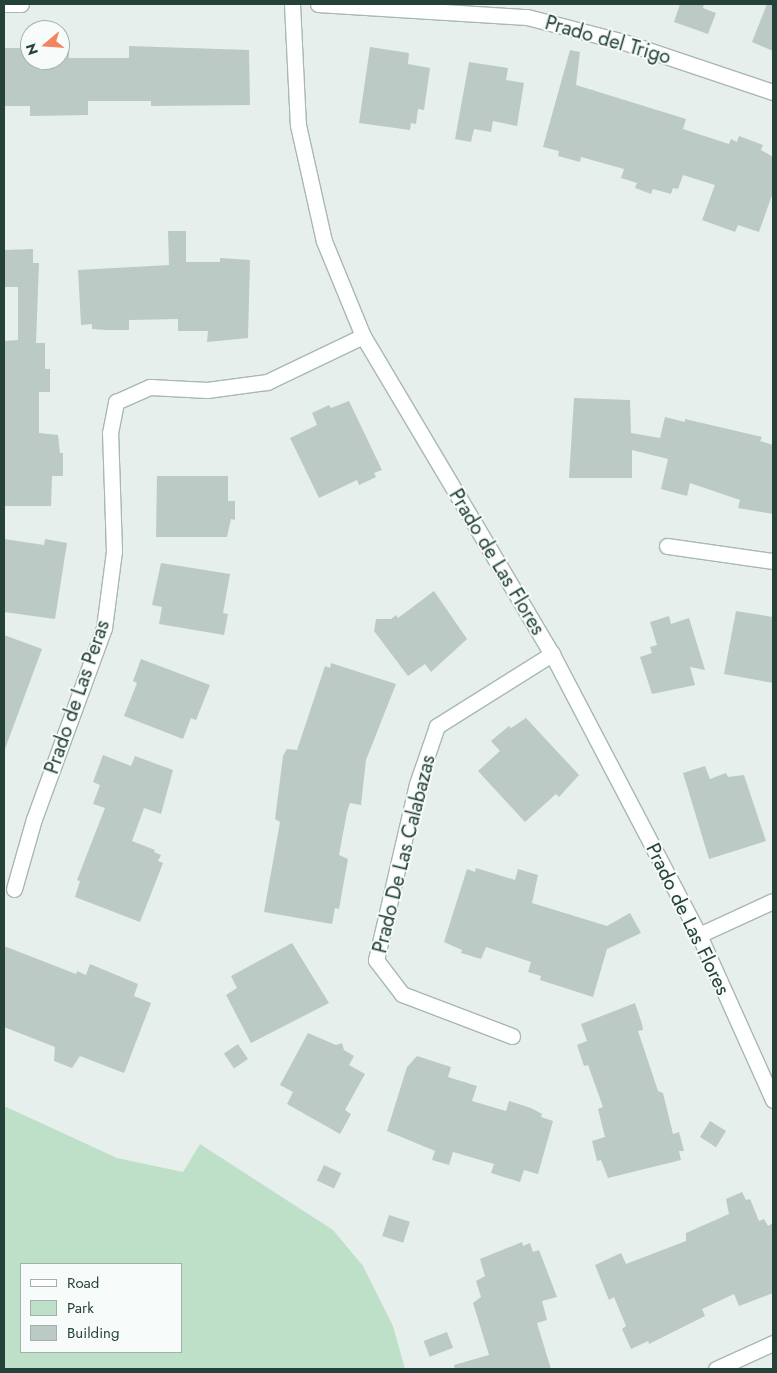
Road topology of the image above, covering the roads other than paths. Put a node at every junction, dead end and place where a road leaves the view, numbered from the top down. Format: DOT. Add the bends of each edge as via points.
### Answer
graph roads {
  1 [pos="4,4"];
  2 [pos="20,4"];
  3 [pos="292,4"];
  4 [pos="318,4"];
  5 [pos="773,92"];
  6 [pos="363,336"];
  7 [pos="666,546"];
  8 [pos="773,561"];
  9 [pos="552,654"];
  10 [pos="14,889"];
  11 [pos="773,901"];
  12 [pos="699,935"];
  13 [pos="512,1036"];
  14 [pos="773,1100"];
  15 [pos="773,1343"];
  16 [pos="716,1369"];
  1 -- 2 [label="street"];
  3 -- 6 [label="street, Prado de Las Flores" via="298,125 324,241"];
  4 -- 5 [label="street, Prado del Trigo" via="527,18 624,42"];
  6 -- 9 [label="street, Prado de Las Flores"];
  6 -- 10 [label="street, Prado de Las Peras" via="267,382 207,390 150,387 116,402 110,433 114,551 104,628 34,818"];
  7 -- 8 [label="street"];
  9 -- 12 [label="street, Prado de Las Flores"];
  9 -- 13 [label="street, Prado De Las Calabazas" via="437,726 417,784 376,960 402,994"];
  11 -- 12 [label="street"];
  12 -- 14 [label="street, Prado de Las Flores"];
  15 -- 16 [label="street"];
}
